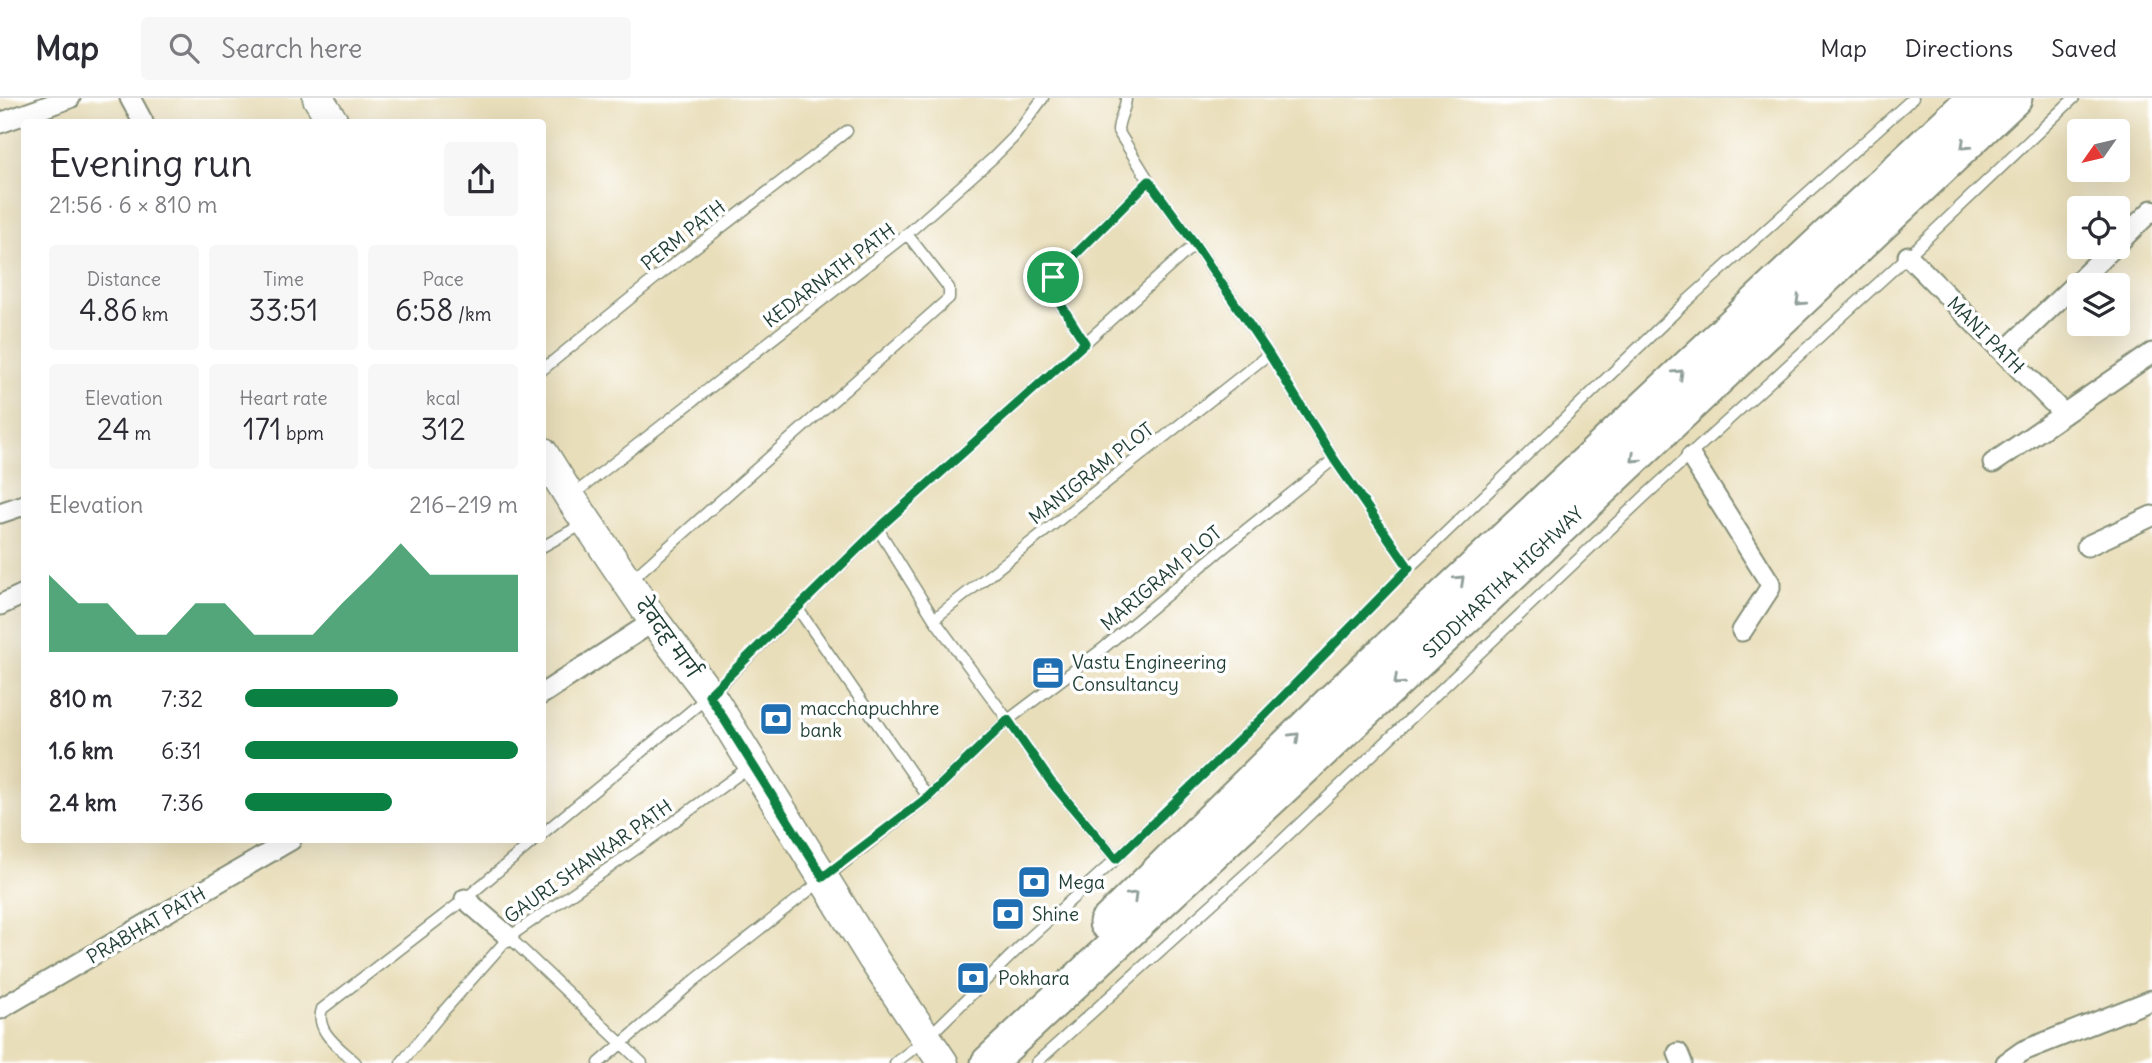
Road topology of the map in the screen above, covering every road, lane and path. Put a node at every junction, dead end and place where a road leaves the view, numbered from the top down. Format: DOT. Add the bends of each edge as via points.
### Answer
graph roads {
  1 [pos="70,98"];
  2 [pos="130,98"];
  3 [pos="318,98"];
  4 [pos="1043,98"];
  5 [pos="1126,98"];
  6 [pos="1913,98"];
  7 [pos="1974,98"];
  8 [pos="2015,98"];
  9 [pos="2074,98"];
  10 [pos="141,119"];
  11 [pos="331,119"];
  12 [pos="0,123"];
  13 [pos="847,131"];
  14 [pos="1149,181"];
  15 [pos="2152,210"];
  16 [pos="2130,231"];
  17 [pos="907,233"];
  18 [pos="1195,244"];
  19 [pos="1908,256"];
  20 [pos="2101,259"];
  21 [pos="1085,343"];
  22 [pos="2004,352"];
  23 [pos="2152,353"];
  24 [pos="1269,354"];
  25 [pos="546,367"];
  26 [pos="2064,414"];
  27 [pos="1691,457"];
  28 [pos="546,458"];
  29 [pos="1334,459"];
  30 [pos="1993,463"];
  31 [pos="570,497"];
  32 [pos="21,506"];
  33 [pos="0,513"];
  34 [pos="587,522"];
  35 [pos="2150,522"];
  36 [pos="878,529"];
  37 [pos="546,545"];
  38 [pos="2087,546"];
  39 [pos="1409,568"];
  40 [pos="628,583"];
  41 [pos="21,595"];
  42 [pos="0,605"];
  43 [pos="798,609"];
  44 [pos="934,619"];
  45 [pos="654,621"];
  46 [pos="1742,631"];
  47 [pos="546,691"];
  48 [pos="709,695"];
  49 [pos="1008,720"];
  50 [pos="752,765"];
  51 [pos="928,797"];
  52 [pos="546,831"];
  53 [pos="280,843"];
  54 [pos="531,843"];
  55 [pos="1116,859"];
  56 [pos="823,877"];
  57 [pos="464,899"];
  58 [pos="509,937"];
  59 [pos="2152,1000"];
  60 [pos="0,1009"];
  61 [pos="927,1038"];
  62 [pos="622,1042"];
  63 [pos="2026,1057"];
  64 [pos="356,1063"];
  65 [pos="401,1063"];
  66 [pos="599,1063"];
  67 [pos="642,1063"];
  68 [pos="895,1063"];
  69 [pos="943,1063"];
  70 [pos="960,1063"];
  71 [pos="988,1063"];
  72 [pos="1036,1063"];
  73 [pos="2006,1063"];
  1 -- 12 [label="street"];
  2 -- 10 [label="street"];
  3 -- 11 [label="main road"];
  4 -- 17 [label="lane" via="993,158"];
  5 -- 14 [label="lane" via="1118,131"];
  6 -- 39 [label="lane" via="1688,300"];
  70 -- 7 [label="highway, SIDDHARTHA HIGHWAY, one-way" via="1321,711"];
  8 -- 71 [label="highway, SIDDHARTHA HIGHWAY, one-way"];
  9 -- 19 [label="lane"];
  13 -- 25 [label="lane, PERM PATH"];
  14 -- 18 [label="lane"];
  14 -- 21 [label="lane" via="1053,277 1053,292"];
  15 -- 16 [label="street"];
  17 -- 31 [label="lane, KEDARNATH PATH"];
  17 -- 40 [label="lane, KEDARNATH PATH" via="949,288 949,298"];
  18 -- 21 [label="lane"];
  18 -- 24 [label="lane"];
  19 -- 22 [label="street, MANI PATH"];
  19 -- 27 [label="lane"];
  20 -- 22 [label="street"];
  21 -- 36 [label="lane"];
  22 -- 26 [label="street, MANI PATH"];
  23 -- 26 [label="street"];
  24 -- 29 [label="lane"];
  24 -- 44 [label="lane, MANIGRAM PLOT"];
  26 -- 30 [label="street"];
  27 -- 46 [label="street" via="1769,583"];
  27 -- 72 [label="lane" via="1272,850"];
  28 -- 31 [label="main road, देवदह मार्ग"];
  29 -- 39 [label="lane"];
  29 -- 49 [label="lane, MARIGRAM PLOT"];
  31 -- 34 [label="main road, देवदह मार्ग"];
  32 -- 33 [label="street"];
  34 -- 37 [label="lane"];
  34 -- 40 [label="main road, देवदह मार्ग"];
  35 -- 38 [label="street"];
  36 -- 43 [label="lane"];
  36 -- 44 [label="lane"];
  39 -- 55 [label="lane"];
  40 -- 45 [label="main road, देवदह मार्ग"];
  41 -- 42 [label="street"];
  43 -- 48 [label="lane"];
  43 -- 51 [label="lane"];
  44 -- 49 [label="lane"];
  45 -- 47 [label="street"];
  45 -- 48 [label="main road, देवदह मार्ग"];
  48 -- 50 [label="main road, देवदह मार्ग"];
  48 -- 52 [label="lane"];
  49 -- 51 [label="lane, MARIGRAM PLOT"];
  49 -- 55 [label="lane" via="1051,782"];
  50 -- 56 [label="main road, देवदह मार्ग"];
  50 -- 58 [label="lane, GAURI SHANKAR PATH"];
  51 -- 56 [label="lane, MARIGRAM PLOT"];
  53 -- 60 [label="street, PRABHAT PATH"];
  54 -- 57 [label="lane"];
  55 -- 61 [label="lane"];
  56 -- 61 [label="main road, देवदह मार्ग"];
  56 -- 62 [label="lane, MARIGRAM PLOT"];
  57 -- 58 [label="street"];
  57 -- 64 [label="lane" via="322,1009 322,1027"];
  58 -- 62 [label="lane"];
  58 -- 65 [label="lane, GAURI SHANKAR PATH"];
  59 -- 63 [label="street"];
  61 -- 68 [label="lane"];
  61 -- 69 [label="main road, देवदह मार्ग"];
  62 -- 66 [label="lane, MARIGRAM PLOT"];
  62 -- 67 [label="lane"];
  63 -- 73 [label="street"];
}
